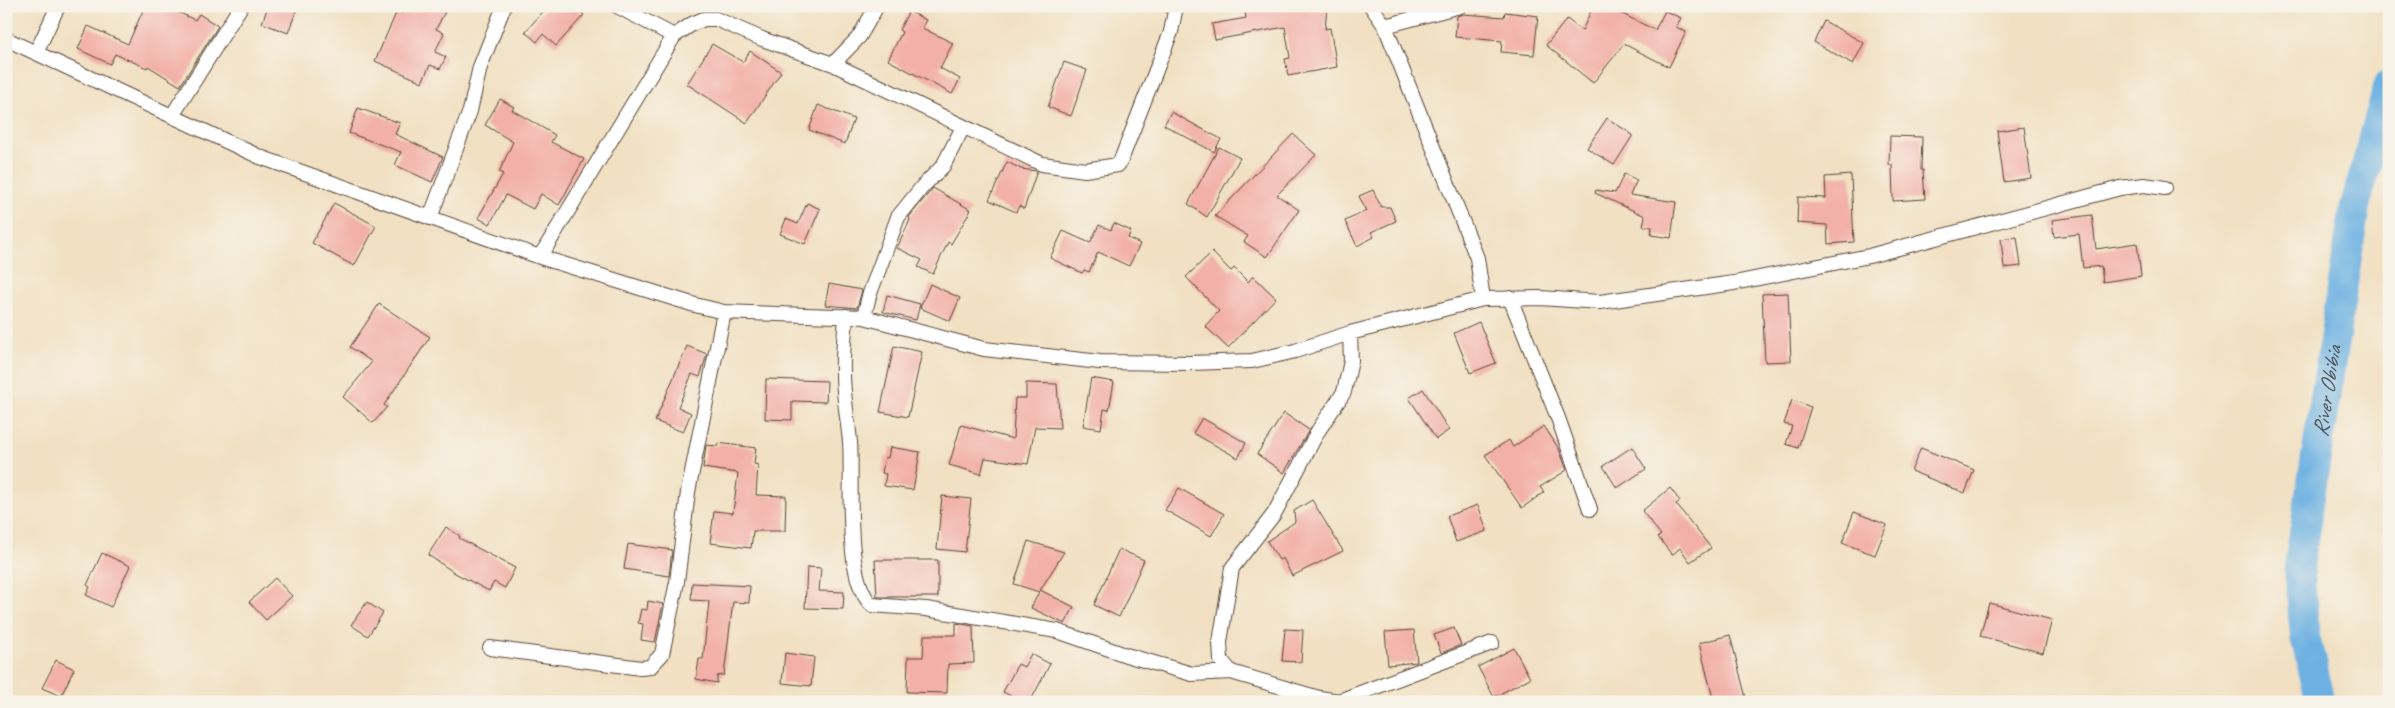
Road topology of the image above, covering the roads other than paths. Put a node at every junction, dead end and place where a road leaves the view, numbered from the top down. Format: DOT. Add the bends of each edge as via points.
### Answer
graph roads {
  1 [pos="58,6"];
  2 [pos="240,6"];
  3 [pos="504,6"];
  4 [pos="617,6"];
  5 [pos="877,6"];
  6 [pos="1176,6"];
  7 [pos="1371,6"];
  8 [pos="1460,6"];
  9 [pos="1385,26"];
  10 [pos="674,36"];
  11 [pos="6,39"];
  12 [pos="36,53"];
  13 [pos="833,64"];
  14 [pos="172,116"];
  15 [pos="963,127"];
  16 [pos="2165,188"];
  17 [pos="430,218"];
  18 [pos="540,257"];
  19 [pos="1510,298"];
  20 [pos="1483,299"];
  21 [pos="724,312"];
  22 [pos="846,316"];
  23 [pos="864,317"];
  24 [pos="1350,333"];
  25 [pos="1590,508"];
  26 [pos="1492,643"];
  27 [pos="490,648"];
  28 [pos="1231,672"];
  1 -- 12 [label="street"];
  2 -- 14 [label="street"];
  3 -- 17 [label="street" via="480,67 470,111"];
  4 -- 10 [label="street"];
  5 -- 13 [label="street" via="859,37"];
  6 -- 15 [label="street" via="1171,32 1118,165 1085,170 1042,164"];
  7 -- 9 [label="street"];
  8 -- 9 [label="street"];
  9 -- 20 [label="street" via="1477,258"];
  10 -- 13 [label="street" via="704,19 716,20 762,40"];
  10 -- 18 [label="street"];
  11 -- 12 [label="street"];
  12 -- 14 [label="street"];
  13 -- 15 [label="street"];
  14 -- 17 [label="street" via="260,157"];
  15 -- 23 [label="street" via="943,166 898,217"];
  16 -- 19 [label="street" via="2144,185 2120,188 1869,256 1734,283 1600,302"];
  17 -- 18 [label="street"];
  18 -- 21 [label="street"];
  19 -- 20 [label="street"];
  19 -- 25 [label="street"];
  20 -- 24 [label="street"];
  21 -- 22 [label="street"];
  21 -- 27 [label="street" via="688,492 677,582 662,654 650,667 641,668"];
  22 -- 23 [label="street"];
  22 -- 28 [label="street" via="843,374 850,443 851,537 865,600 872,605 926,610 1057,632 1192,674"];
  23 -- 24 [label="street" via="984,349 1100,362 1252,361"];
  24 -- 28 [label="street" via="1351,361 1344,392 1318,431 1274,514 1232,568 1220,642 1221,660"];
  26 -- 28 [label="street" via="1339,701"];
}
